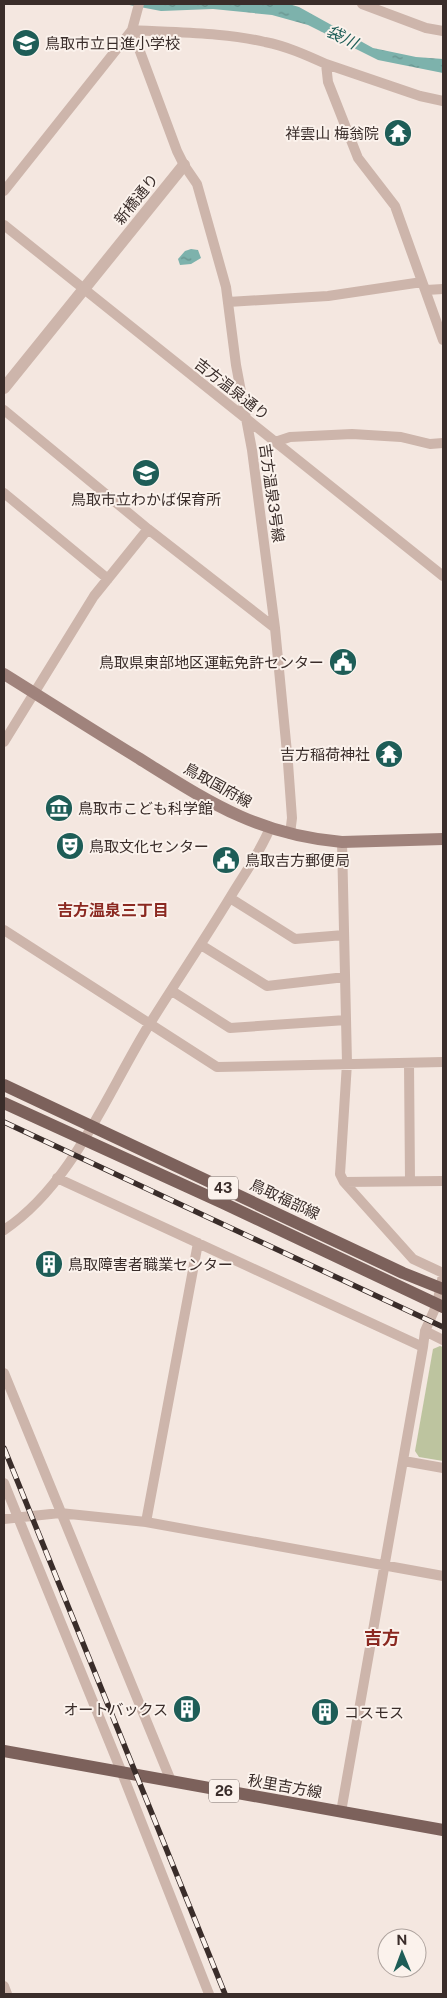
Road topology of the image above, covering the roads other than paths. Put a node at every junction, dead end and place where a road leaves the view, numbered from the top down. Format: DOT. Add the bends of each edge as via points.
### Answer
graph roads {
  1 [pos="139,4"];
  2 [pos="362,4"];
  3 [pos="132,27"];
  4 [pos="443,31"];
  5 [pos="326,64"];
  6 [pos="443,101"];
  7 [pos="184,165"];
  8 [pos="4,191"];
  9 [pos="4,225"];
  10 [pos="424,286"];
  11 [pos="443,289"];
  12 [pos="83,290"];
  13 [pos="228,302"];
  14 [pos="443,340"];
  15 [pos="4,388"];
  16 [pos="4,410"];
  17 [pos="245,419"];
  18 [pos="275,442"];
  19 [pos="443,443"];
  20 [pos="4,492"];
  21 [pos="148,529"];
  22 [pos="443,576"];
  23 [pos="108,579"];
  24 [pos="275,628"];
  25 [pos="4,674"];
  26 [pos="34,693"];
  27 [pos="4,742"];
  28 [pos="270,828"];
  29 [pos="290,834"];
  30 [pos="443,839"];
  31 [pos="342,842"];
  32 [pos="230,898"];
  33 [pos="4,930"];
  34 [pos="344,935"];
  35 [pos="201,944"];
  36 [pos="345,977"];
  37 [pos="172,991"];
  38 [pos="346,1020"];
  39 [pos="149,1025"];
  40 [pos="443,1062"];
  41 [pos="347,1063"];
  42 [pos="409,1063"];
  43 [pos="4,1085"];
  44 [pos="4,1103"];
  45 [pos="91,1127"];
  46 [pos="84,1140"];
  47 [pos="57,1178"];
  48 [pos="410,1181"];
  49 [pos="443,1181"];
  50 [pos="344,1182"];
  51 [pos="4,1230"];
  52 [pos="198,1244"];
  53 [pos="443,1274"];
  54 [pos="442,1289"];
  55 [pos="440,1305"];
  56 [pos="425,1332"];
  57 [pos="443,1340"];
  58 [pos="423,1347"];
  59 [pos="4,1373"];
  60 [pos="404,1461"];
  61 [pos="443,1468"];
  62 [pos="4,1483"];
  63 [pos="60,1513"];
  64 [pos="18,1518"];
  65 [pos="4,1519"];
  66 [pos="146,1522"];
  67 [pos="384,1565"];
  68 [pos="443,1576"];
  69 [pos="4,1751"];
  70 [pos="122,1773"];
  71 [pos="171,1781"];
  72 [pos="341,1812"];
  73 [pos="443,1830"];
  74 [pos="4,1986"];
  75 [pos="7,1994"];
  76 [pos="209,1994"];
  1 -- 3 [label="street"];
  2 -- 4 [label="street" via="426,28"];
  3 -- 5 [label="street" via="265,42"];
  3 -- 7 [label="street"];
  3 -- 8 [label="street"];
  5 -- 6 [label="street"];
  5 -- 10 [label="street" via="328,82 358,158 395,206"];
  7 -- 12 [label="street, 新橋通り"];
  7 -- 13 [label="street, 吉方温泉3号線" via="198,184"];
  9 -- 12 [label="street, 吉方温泉通り"];
  10 -- 11 [label="street"];
  10 -- 13 [label="street"];
  10 -- 14 [label="street"];
  12 -- 15 [label="street, 新橋通り"];
  12 -- 17 [label="street, 吉方温泉通り"];
  13 -- 17 [label="street, 吉方温泉3号線"];
  16 -- 21 [label="street"];
  17 -- 18 [label="street, 吉方温泉通り"];
  17 -- 24 [label="street, 吉方温泉3号線" via="252,450"];
  18 -- 19 [label="street" via="290,437 376,434 430,444"];
  18 -- 22 [label="street, 吉方温泉通り"];
  20 -- 23 [label="street"];
  21 -- 23 [label="street"];
  21 -- 24 [label="street"];
  23 -- 26 [label="street"];
  24 -- 29 [label="street, 吉方温泉3号線" via="288,763"];
  25 -- 26 [label="main road, 鳥取国府線"];
  26 -- 27 [label="street"];
  26 -- 28 [label="main road, 鳥取国府線" via="215,804"];
  28 -- 29 [label="main road, 鳥取国府線"];
  28 -- 32 [label="street"];
  29 -- 31 [label="main road, 鳥取国府線"];
  30 -- 31 [label="main road, 鳥取国府線"];
  31 -- 34 [label="street"];
  32 -- 34 [label="street" via="295,939"];
  32 -- 35 [label="street"];
  33 -- 39 [label="street"];
  34 -- 36 [label="street"];
  35 -- 36 [label="street" via="267,986"];
  35 -- 37 [label="street"];
  36 -- 38 [label="street"];
  37 -- 38 [label="street" via="230,1028"];
  37 -- 39 [label="street"];
  38 -- 41 [label="street"];
  39 -- 41 [label="street" via="217,1067"];
  39 -- 45 [label="street"];
  40 -- 42 [label="street"];
  41 -- 42 [label="street"];
  41 -- 50 [label="street" via="340,1174"];
  42 -- 48 [label="street"];
  43 -- 45 [label="main road, 鳥取福部線 / 43"];
  44 -- 46 [label="main road, 鳥取福部線 / 43"];
  45 -- 46 [label="street"];
  45 -- 54 [label="main road, 鳥取福部線 / 43"];
  46 -- 47 [label="street"];
  46 -- 55 [label="main road, 鳥取福部線 / 43"];
  47 -- 51 [label="street"];
  47 -- 52 [label="street"];
  48 -- 49 [label="street"];
  48 -- 50 [label="street"];
  50 -- 53 [label="street" via="414,1260"];
  52 -- 58 [label="street"];
  52 -- 66 [label="street"];
  53 -- 54 [label="street"];
  54 -- 55 [label="street"];
  55 -- 56 [label="street"];
  56 -- 57 [label="street"];
  56 -- 58 [label="street"];
  58 -- 60 [label="street"];
  59 -- 63 [label="street"];
  60 -- 61 [label="street"];
  60 -- 67 [label="street"];
  62 -- 64 [label="street"];
  63 -- 64 [label="street"];
  63 -- 66 [label="street"];
  63 -- 71 [label="street"];
  64 -- 65 [label="street"];
  64 -- 70 [label="street"];
  66 -- 67 [label="street"];
  67 -- 68 [label="street"];
  67 -- 72 [label="street"];
  69 -- 70 [label="main road, 秋里吉方線 / 26"];
  70 -- 71 [label="main road, 秋里吉方線 / 26"];
  70 -- 76 [label="street"];
  71 -- 72 [label="main road, 秋里吉方線 / 26"];
  72 -- 73 [label="main road, 秋里吉方線 / 26"];
  74 -- 75 [label="street"];
}
